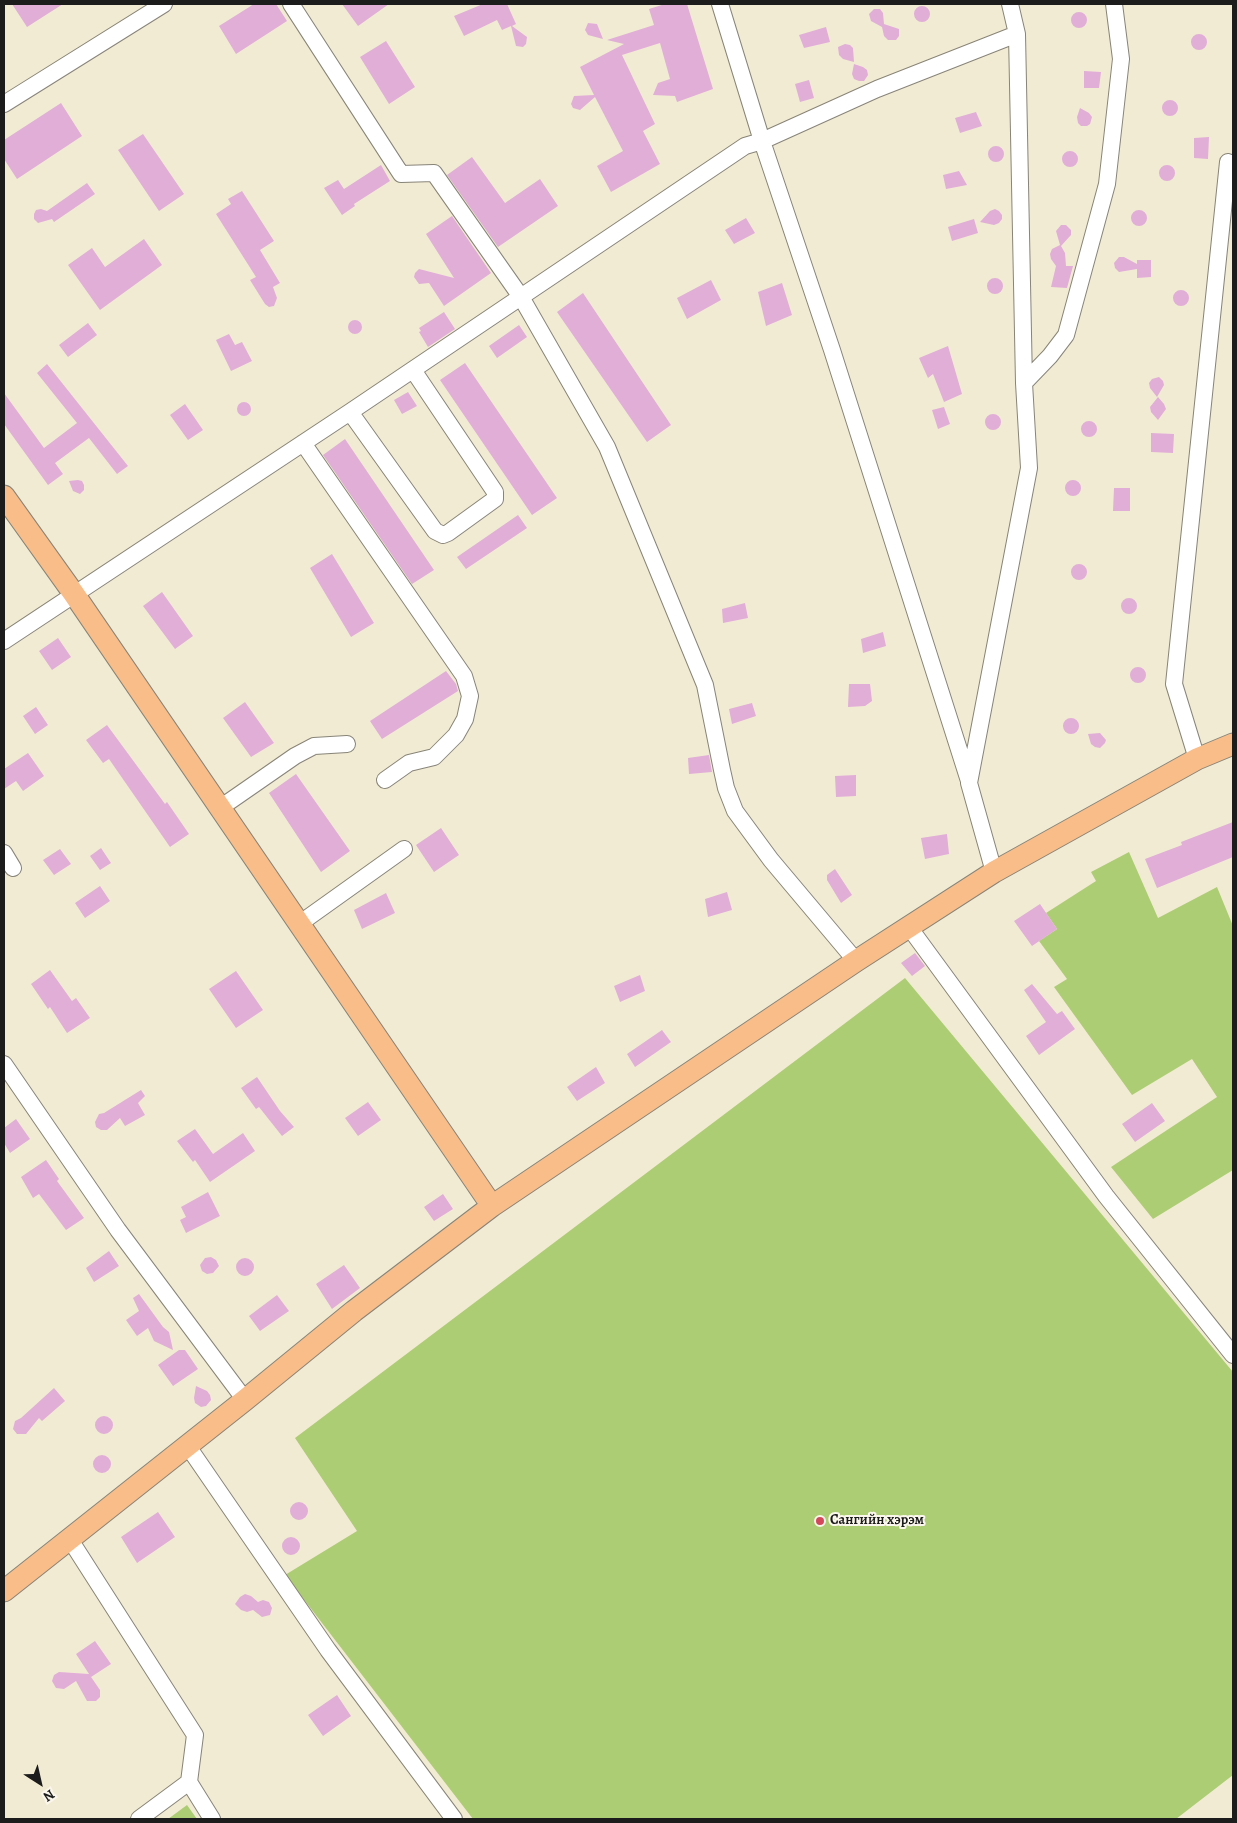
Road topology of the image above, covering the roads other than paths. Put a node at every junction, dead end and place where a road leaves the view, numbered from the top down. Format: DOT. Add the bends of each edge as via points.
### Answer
graph roads {
  1 [pos="164,4"];
  2 [pos="291,4"];
  3 [pos="720,4"];
  4 [pos="1010,4"];
  5 [pos="1114,4"];
  6 [pos="1017,34"];
  7 [pos="4,104"];
  8 [pos="762,140"];
  9 [pos="1228,162"];
  10 [pos="521,297"];
  11 [pos="413,370"];
  12 [pos="1024,384"];
  13 [pos="350,412"];
  14 [pos="303,443"];
  15 [pos="4,496"];
  16 [pos="74,594"];
  17 [pos="4,641"];
  18 [pos="347,744"];
  19 [pos="1233,744"];
  20 [pos="1197,759"];
  21 [pos="385,780"];
  22 [pos="969,783"];
  23 [pos="220,808"];
  24 [pos="404,849"];
  25 [pos="4,853"];
  26 [pos="13,868"];
  27 [pos="994,872"];
  28 [pos="299,924"];
  29 [pos="910,927"];
  30 [pos="856,961"];
  31 [pos="4,1064"];
  32 [pos="492,1206"];
  33 [pos="1233,1354"];
  34 [pos="245,1400"];
  35 [pos="187,1445"];
  36 [pos="69,1538"];
  37 [pos="4,1591"];
  38 [pos="189,1782"];
  39 [pos="139,1819"];
  40 [pos="212,1819"];
  41 [pos="454,1819"];
  1 -- 7 [label="street"];
  2 -- 10 [label="street" via="401,174 434,173"];
  3 -- 8 [label="street"];
  4 -- 6 [label="street"];
  5 -- 12 [label="street" via="1121,58 1107,184 1066,335"];
  6 -- 8 [label="street" via="877,89"];
  6 -- 12 [label="street"];
  8 -- 10 [label="street" via="745,146"];
  8 -- 22 [label="street"];
  9 -- 20 [label="street" via="1174,684"];
  10 -- 11 [label="street"];
  10 -- 30 [label="street" via="607,447 705,685 726,788 735,811 771,860"];
  11 -- 13 [label="street"];
  11 -- 13 [label="street" via="495,492 495,499 448,533 443,535 435,531"];
  12 -- 22 [label="street" via="1028,468"];
  13 -- 14 [label="street"];
  14 -- 16 [label="street"];
  14 -- 21 [label="street" via="464,676 470,696 465,718 456,735 434,757 409,764"];
  15 -- 16 [label="main road"];
  16 -- 17 [label="street"];
  16 -- 23 [label="main road"];
  18 -- 23 [label="street" via="314,746"];
  19 -- 20 [label="main road"];
  20 -- 27 [label="main road"];
  22 -- 27 [label="street"];
  23 -- 28 [label="main road"];
  24 -- 28 [label="street"];
  25 -- 26 [label="street"];
  27 -- 29 [label="main road"];
  28 -- 32 [label="main road"];
  29 -- 30 [label="main road"];
  29 -- 33 [label="street" via="1106,1196"];
  30 -- 32 [label="main road"];
  31 -- 34 [label="street" via="118,1230"];
  32 -- 34 [label="main road" via="354,1311"];
  34 -- 35 [label="main road"];
  35 -- 36 [label="main road"];
  35 -- 41 [label="street" via="328,1650"];
  36 -- 37 [label="main road"];
  36 -- 38 [label="street" via="195,1735"];
  38 -- 39 [label="street"];
  38 -- 40 [label="street"];
}
